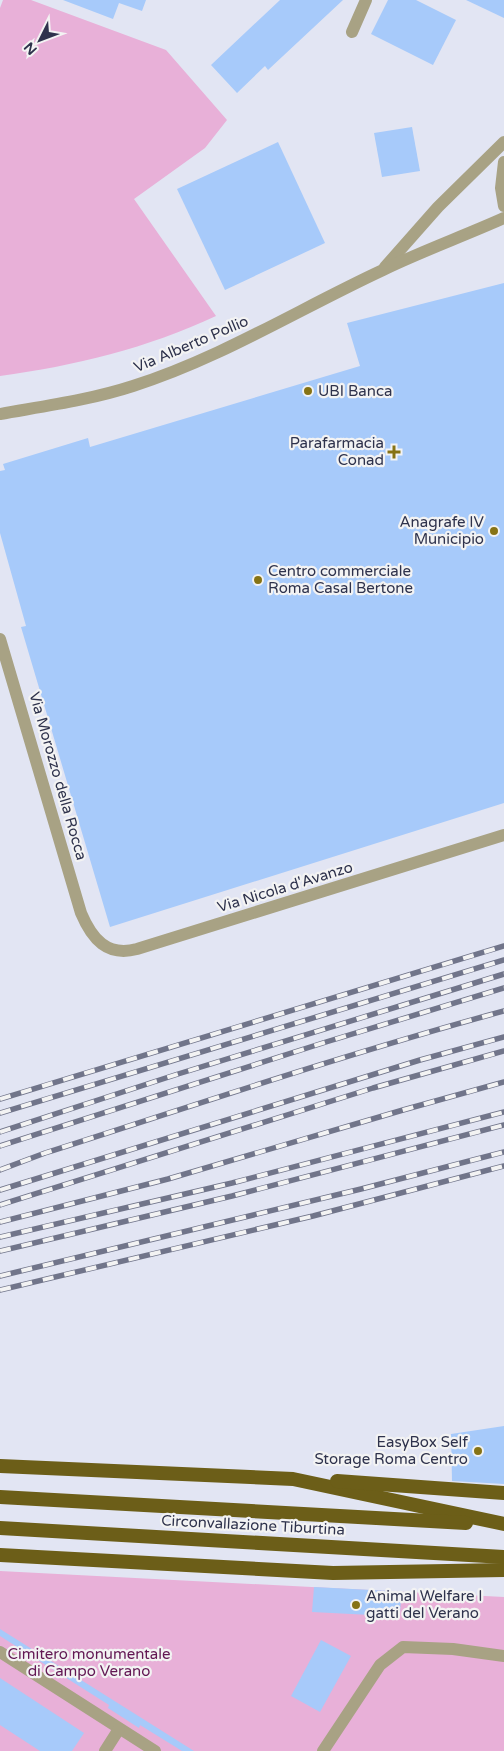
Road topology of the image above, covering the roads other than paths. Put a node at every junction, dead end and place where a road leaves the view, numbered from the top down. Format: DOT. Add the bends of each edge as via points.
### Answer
graph roads {
  1 [pos="366,0"];
  2 [pos="352,32"];
  3 [pos="504,142"];
  4 [pos="504,162"];
  5 [pos="504,206"];
  6 [pos="504,218"];
  7 [pos="383,270"];
  8 [pos="0,414"];
  9 [pos="0,639"];
  10 [pos="504,835"];
  11 [pos="85,922"];
  12 [pos="0,1466"];
  13 [pos="293,1479"];
  14 [pos="504,1493"];
  15 [pos="0,1497"];
  16 [pos="504,1524"];
  17 [pos="0,1528"];
  18 [pos="0,1555"];
  19 [pos="504,1556"];
  20 [pos="504,1570"];
  21 [pos="0,1652"];
  22 [pos="504,1656"];
  23 [pos="119,1729"];
  24 [pos="105,1751"];
  25 [pos="154,1751"];
  26 [pos="323,1751"];
  1 -- 2 [label="street"];
  3 -- 7 [label="street, Via Alberto Pollio" via="438,207"];
  4 -- 5 [label="street" via="501,188"];
  6 -- 7 [label="street, Via Alberto Pollio"];
  7 -- 8 [label="street, Via Alberto Pollio" via="180,370 82,400"];
  9 -- 11 [label="street, Via Morozzo della Rocca"];
  10 -- 11 [label="street, Via Nicola d'Avanzo" via="130,951 108,948 94,937"];
  12 -- 13 [label="highway"];
  13 -- 14 [label="highway"];
  13 -- 16 [label="highway"];
  15 -- 16 [label="highway, Circonvallazione Tiburtina"];
  17 -- 19 [label="highway, Circonvallazione Tiburtina"];
  18 -- 20 [label="highway" via="333,1573"];
  21 -- 23 [label="street"];
  22 -- 26 [label="street" via="403,1647 380,1665"];
  23 -- 24 [label="street"];
  23 -- 25 [label="street"];
}
